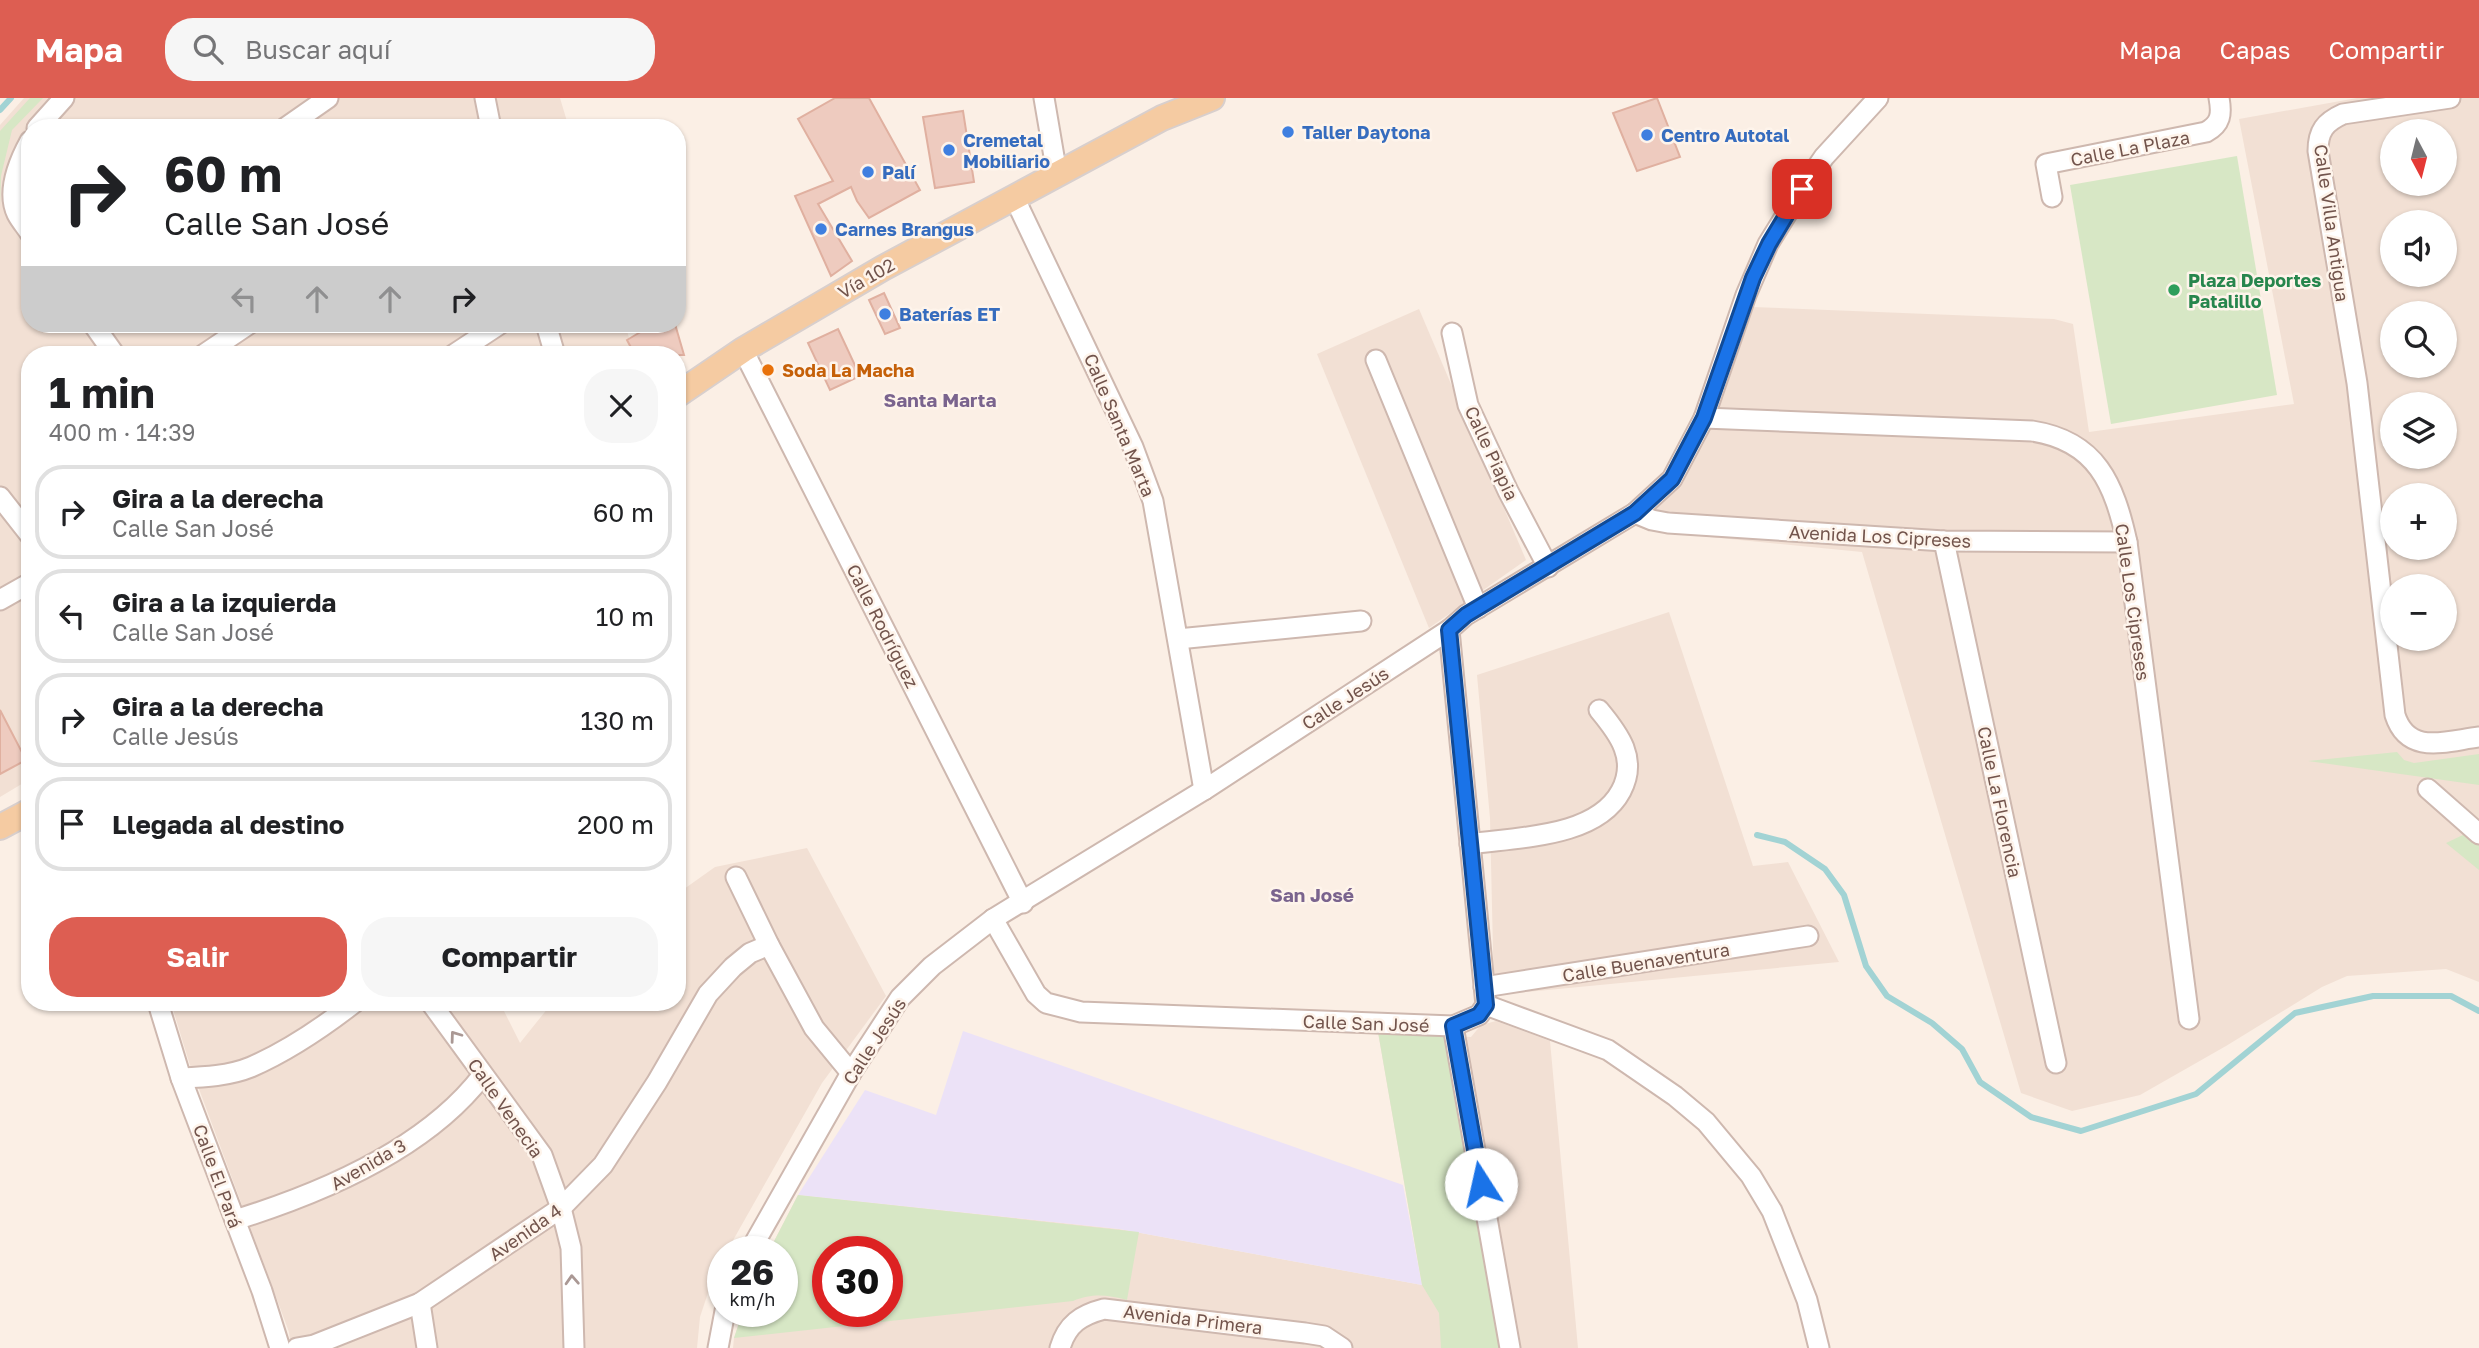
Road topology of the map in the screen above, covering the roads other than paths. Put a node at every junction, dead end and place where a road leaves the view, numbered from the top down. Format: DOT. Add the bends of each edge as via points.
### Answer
graph roads {
  1 [pos="64,98"];
  2 [pos="328,98"];
  3 [pos="485,98"];
  4 [pos="1044,98"];
  5 [pos="1212,98"];
  6 [pos="1878,98"];
  7 [pos="2219,98"];
  8 [pos="2450,98"];
  9 [pos="2382,103"];
  10 [pos="45,119"];
  11 [pos="298,119"];
  12 [pos="489,119"];
  13 [pos="21,158"];
  14 [pos="1057,174"];
  15 [pos="1014,197"];
  16 [pos="2052,197"];
  17 [pos="21,220"];
  18 [pos="1451,332"];
  19 [pos="236,333"];
  20 [pos="486,333"];
  21 [pos="216,346"];
  22 [pos="467,346"];
  23 [pos="743,350"];
  24 [pos="1376,360"];
  25 [pos="686,389"];
  26 [pos="1704,418"];
  27 [pos="0,497"];
  28 [pos="1635,513"];
  29 [pos="21,524"];
  30 [pos="1944,541"];
  31 [pos="2127,542"];
  32 [pos="1548,567"];
  33 [pos="21,588"];
  34 [pos="0,600"];
  35 [pos="1478,608"];
  36 [pos="1361,621"];
  37 [pos="1449,630"];
  38 [pos="1178,639"];
  39 [pos="1599,710"];
  40 [pos="2479,737"];
  41 [pos="2428,789"];
  42 [pos="1204,790"];
  43 [pos="21,816"];
  44 [pos="0,827"];
  45 [pos="2479,834"];
  46 [pos="1470,844"];
  47 [pos="736,877"];
  48 [pos="1023,903"];
  49 [pos="993,919"];
  50 [pos="1808,936"];
  51 [pos="769,945"];
  52 [pos="1485,996"];
  53 [pos="160,1011"];
  54 [pos="342,1011"];
  55 [pos="437,1011"];
  56 [pos="2189,1019"];
  57 [pos="1453,1026"];
  58 [pos="2056,1063"];
  59 [pos="851,1073"];
  60 [pos="482,1076"];
  61 [pos="181,1078"];
  62 [pos="561,1208"];
  63 [pos="235,1220"];
  64 [pos="759,1236"];
  65 [pos="420,1303"];
  66 [pos="722,1327"];
  67 [pos="280,1348"];
  68 [pos="297,1348"];
  69 [pos="426,1348"];
  70 [pos="574,1348"];
  71 [pos="718,1348"];
  72 [pos="1060,1348"];
  73 [pos="1342,1348"];
  74 [pos="1510,1348"];
  75 [pos="1819,1348"];
  1 -- 10 [label="street"];
  2 -- 11 [label="street"];
  3 -- 12 [label="street"];
  4 -- 14 [label="street"];
  5 -- 14 [label="main road, Vía 102" via="1161,118"];
  6 -- 26 [label="street, Calle Jesús" via="1824,158 1769,244 1746,295"];
  7 -- 16 [label="street, Calle La Plaza" via="2220,120 2206,132 2046,164"];
  8 -- 9 [label="street, Calle Villa Antigua"];
  9 -- 40 [label="street, Calle Villa Antigua" via="2331,119 2318,137 2318,151 2357,383 2395,715 2399,728 2416,741"];
  13 -- 17 [label="street" via="14,191 15,212"];
  14 -- 15 [label="main road, Vía 102"];
  15 -- 23 [label="main road, Vía 102"];
  15 -- 38 [label="street, Calle Santa Marta" via="1133,447 1153,501"];
  18 -- 32 [label="street, Calle Piapia" via="1468,405"];
  19 -- 21 [label="street"];
  20 -- 22 [label="street"];
  23 -- 25 [label="main road, Vía 102"];
  23 -- 48 [label="street, Calle Rodríguez"];
  24 -- 35 [label="street"];
  26 -- 28 [label="street, Calle Jesús" via="1672,479"];
  26 -- 31 [label="street, Calle Los Cipreses" via="2054,434 2072,443 2105,475 2118,502"];
  27 -- 29 [label="street"];
  28 -- 30 [label="street, Avenida Los Cipreses" via="1668,523"];
  28 -- 32 [label="street, Calle Jesús"];
  30 -- 31 [label="street, Avenida Los Cipreses"];
  30 -- 58 [label="street, Calle La Florencia"];
  31 -- 56 [label="street, Calle Los Cipreses"];
  32 -- 35 [label="street, Calle Jesús"];
  33 -- 34 [label="street"];
  35 -- 37 [label="street, Calle Jesús"];
  36 -- 38 [label="street"];
  37 -- 42 [label="street, Calle Jesús"];
  37 -- 46 [label="street"];
  38 -- 42 [label="street, Calle Santa Marta"];
  39 -- 46 [label="street" via="1626,748 1629,765 1618,796 1603,813 1559,831"];
  41 -- 45 [label="street"];
  42 -- 48 [label="street, Calle Jesús"];
  43 -- 44 [label="main road"];
  46 -- 52 [label="street"];
  47 -- 51 [label="street"];
  48 -- 49 [label="street, Calle Jesús"];
  49 -- 57 [label="street, Calle San José" via="1036,994 1063,1009"];
  49 -- 59 [label="street, Calle Jesús" via="932,966 900,998"];
  50 -- 52 [label="street, Calle Buenaventura"];
  51 -- 59 [label="street" via="814,1028"];
  51 -- 62 [label="street, Avenida 4" via="733,967 708,994 603,1165"];
  52 -- 57 [label="street, Calle San José" via="1479,1015"];
  52 -- 75 [label="street" via="1608,1050 1706,1122 1751,1176 1772,1211 1807,1300"];
  53 -- 61 [label="street, Calle El Pará"];
  54 -- 61 [label="street" via="250,1067 216,1076"];
  60 -- 55 [label="street, Calle Venecia, one-way"];
  57 -- 74 [label="street"];
  59 -- 64 [label="street, Calle Jesús"];
  60 -- 62 [label="street, Calle Venecia" via="542,1155"];
  60 -- 63 [label="street, Avenida 3" via="449,1111 365,1168 328,1188"];
  61 -- 63 [label="street, Calle El Pará"];
  62 -- 65 [label="street, Avenida 4"];
  70 -- 62 [label="street, Calle Venecia, one-way" via="571,1248"];
  63 -- 67 [label="street, Calle El Pará"];
  65 -- 68 [label="street, Avenida 4"];
  65 -- 69 [label="street"];
  66 -- 71 [label="street"];
  72 -- 73 [label="street, Avenida Primera" via="1073,1323 1084,1314 1104,1309 1305,1332 1324,1336"];
}
